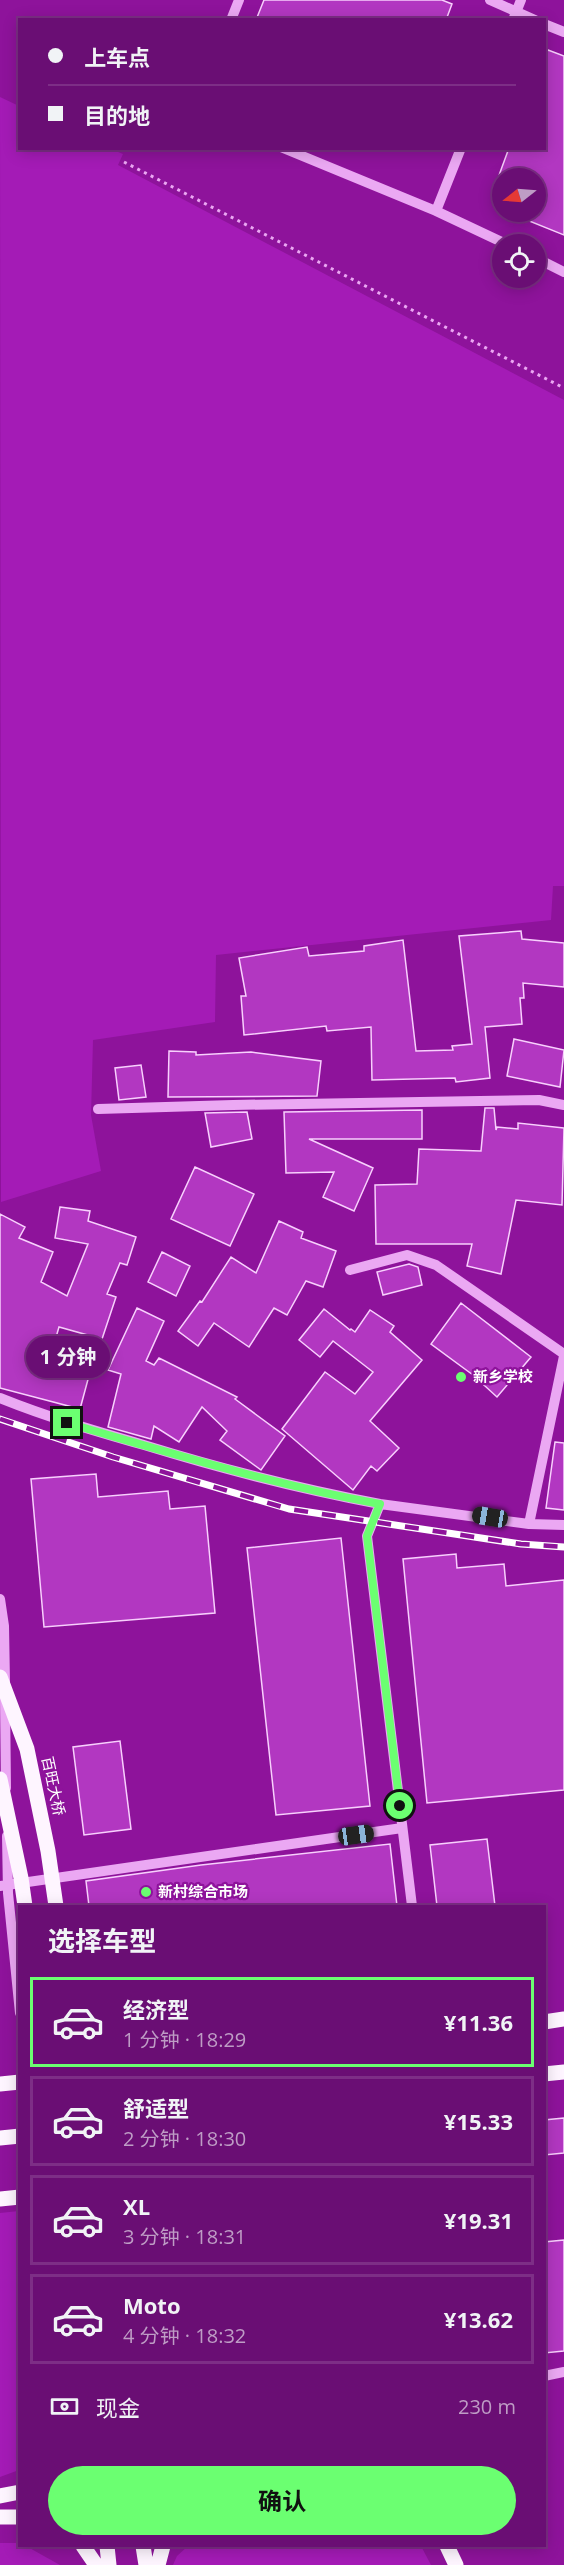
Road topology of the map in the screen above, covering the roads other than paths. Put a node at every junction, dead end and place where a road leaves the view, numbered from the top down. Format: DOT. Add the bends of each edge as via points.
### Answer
graph roads {
  1 [pos="239,0"];
  2 [pos="490,0"];
  3 [pos="521,0"];
  4 [pos="514,15"];
  5 [pos="232,18"];
  6 [pos="546,25"];
  7 [pos="564,32"];
  8 [pos="288,150"];
  9 [pos="460,150"];
  10 [pos="436,211"];
  11 [pos="492,237"];
  12 [pos="546,263"];
  13 [pos="564,272"];
  14 [pos="564,1105"];
  15 [pos="98,1110"];
  16 [pos="350,1270"];
  17 [pos="564,1355"];
  18 [pos="0,1398"];
  19 [pos="380,1504"];
  20 [pos="529,1524"];
  21 [pos="564,1525"];
  22 [pos="0,1599"];
  23 [pos="0,1677"];
  24 [pos="0,1779"];
  25 [pos="402,1828"];
  26 [pos="4,1886"];
  27 [pos="25,1905"];
  28 [pos="56,1905"];
  29 [pos="412,1905"];
  30 [pos="18,1997"];
  31 [pos="564,2019"];
  32 [pos="546,2022"];
  33 [pos="564,2072"];
  34 [pos="546,2074"];
  35 [pos="18,2082"];
  36 [pos="0,2084"];
  37 [pos="18,2136"];
  38 [pos="0,2138"];
  39 [pos="18,2197"];
  40 [pos="0,2199"];
  41 [pos="564,2372"];
  42 [pos="546,2376"];
  43 [pos="18,2492"];
  44 [pos="0,2496"];
  45 [pos="0,2517"];
  46 [pos="18,2517"];
  47 [pos="84,2547"];
  48 [pos="107,2547"];
  49 [pos="143,2547"];
  50 [pos="163,2547"];
  51 [pos="447,2547"];
  52 [pos="460,2547"];
  53 [pos="96,2565"];
  54 [pos="109,2565"];
  55 [pos="146,2565"];
  56 [pos="158,2565"];
  57 [pos="456,2565"];
  58 [pos="463,2565"];
  1 -- 5 [label="street"];
  2 -- 4 [label="street"];
  3 -- 4 [label="street"];
  6 -- 7 [label="street"];
  8 -- 10 [label="street"];
  9 -- 10 [label="street"];
  10 -- 11 [label="street"];
  12 -- 13 [label="street"];
  14 -- 15 [label="street" via="539,1100"];
  16 -- 17 [label="street" via="407,1254 436,1265"];
  17 -- 20 [label="street"];
  18 -- 19 [label="street" via="47,1417 189,1459 313,1492"];
  19 -- 20 [label="street"];
  19 -- 25 [label="street" via="367,1536"];
  20 -- 21 [label="street"];
  22 -- 26 [label="street" via="4,1626"];
  23 -- 28 [label="main road, 百旺大桥, bridge" via="27,1749"];
  24 -- 27 [label="main road, bridge"];
  25 -- 26 [label="street"];
  25 -- 29 [label="street"];
  26 -- 30 [label="street"];
  31 -- 32 [label="main road"];
  33 -- 34 [label="main road"];
  35 -- 36 [label="main road"];
  37 -- 38 [label="main road"];
  39 -- 40 [label="main road"];
  41 -- 42 [label="street"];
  43 -- 44 [label="main road"];
  45 -- 46 [label="main road"];
  47 -- 53 [label="main road"];
  48 -- 54 [label="main road"];
  49 -- 55 [label="main road"];
  50 -- 56 [label="main road"];
  51 -- 57 [label="main road"];
  52 -- 58 [label="main road"];
}
